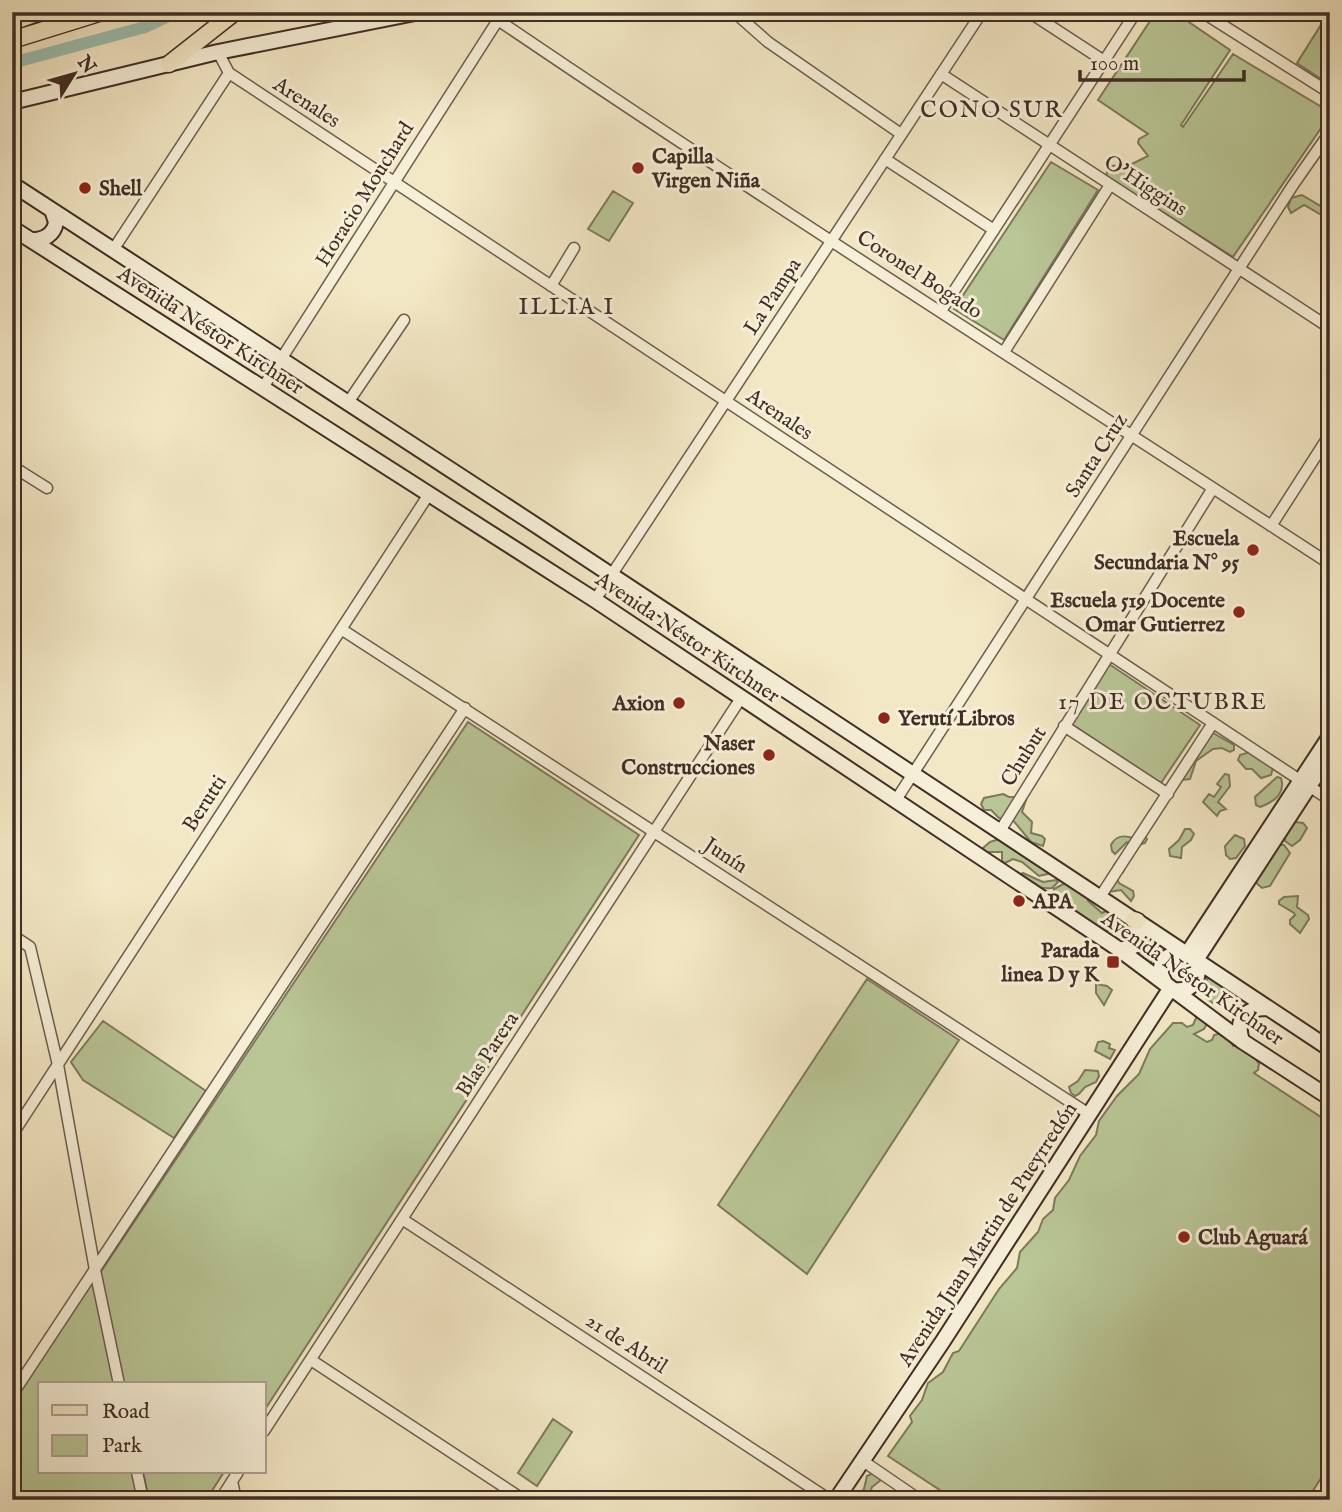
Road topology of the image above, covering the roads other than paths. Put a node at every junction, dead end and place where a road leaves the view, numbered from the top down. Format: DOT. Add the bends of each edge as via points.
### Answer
graph roads {
  1 [pos="40,12"];
  2 [pos="103,12"];
  3 [pos="235,12"];
  4 [pos="420,12"];
  5 [pos="733,12"];
  6 [pos="982,12"];
  7 [pos="1029,12"];
  8 [pos="1136,12"];
  9 [pos="1207,14"];
  10 [pos="497,16"];
  11 [pos="12,22"];
  12 [pos="12,40"];
  13 [pos="218,52"];
  14 [pos="1104,61"];
  15 [pos="169,64"];
  16 [pos="229,74"];
  17 [pos="941,74"];
  18 [pos="1330,93"];
  19 [pos="12,102"];
  20 [pos="1330,132"];
  21 [pos="901,134"];
  22 [pos="1049,145"];
  23 [pos="886,159"];
  24 [pos="394,182"];
  25 [pos="12,184"];
  26 [pos="1110,185"];
  27 [pos="52,210"];
  28 [pos="12,228"];
  29 [pos="994,230"];
  30 [pos="32,240"];
  31 [pos="832,240"];
  32 [pos="574,248"];
  33 [pos="113,250"];
  34 [pos="1238,269"];
  35 [pos="551,286"];
  36 [pos="941,311"];
  37 [pos="404,320"];
  38 [pos="1330,328"];
  39 [pos="1004,352"];
  40 [pos="281,360"];
  41 [pos="262,389"];
  42 [pos="726,401"];
  43 [pos="348,404"];
  44 [pos="1330,434"];
  45 [pos="1131,435"];
  46 [pos="12,466"];
  47 [pos="47,488"];
  48 [pos="1213,488"];
  49 [pos="429,494"];
  50 [pos="1271,526"];
  51 [pos="1330,564"];
  52 [pos="610,576"];
  53 [pos="1025,599"];
  54 [pos="595,600"];
  55 [pos="341,629"];
  56 [pos="1110,655"];
  57 [pos="741,698"];
  58 [pos="466,708"];
  59 [pos="1213,723"];
  60 [pos="1064,726"];
  61 [pos="1330,736"];
  62 [pos="1330,754"];
  63 [pos="913,773"];
  64 [pos="1305,783"];
  65 [pos="1168,794"];
  66 [pos="896,800"];
  67 [pos="1330,800"];
  68 [pos="654,831"];
  69 [pos="1000,831"];
  70 [pos="1100,897"];
  71 [pos="1136,920"];
  72 [pos="12,935"];
  73 [pos="1119,950"];
  74 [pos="1191,957"];
  75 [pos="1170,989"];
  76 [pos="1267,1008"];
  77 [pos="1242,1041"];
  78 [pos="1330,1049"];
  79 [pos="58,1065"];
  80 [pos="1330,1098"];
  81 [pos="1089,1114"];
  82 [pos="12,1135"];
  83 [pos="402,1219"];
  84 [pos="95,1270"];
  85 [pos="311,1360"];
  86 [pos="119,1382"];
  87 [pos="12,1395"];
  88 [pos="266,1429"];
  89 [pos="863,1461"];
  90 [pos="137,1474"];
  91 [pos="235,1476"];
  92 [pos="1330,1490"];
  93 [pos="143,1500"];
  94 [pos="220,1500"];
  95 [pos="236,1500"];
  96 [pos="524,1500"];
  97 [pos="831,1500"];
  98 [pos="836,1500"];
  99 [pos="920,1500"];
  100 [pos="1323,1500"];
  1 -- 11 [label="highway"];
  2 -- 12 [label="highway"];
  3 -- 15 [label="highway"];
  4 -- 13 [label="main road"];
  5 -- 21 [label="street" via="768,42"];
  6 -- 17 [label="street, La Pampa"];
  7 -- 14 [label="street"];
  8 -- 14 [label="street"];
  9 -- 18 [label="street"];
  10 -- 24 [label="street, Horacio Mouchard"];
  10 -- 31 [label="street, Coronel Bogado" via="686,148"];
  13 -- 15 [label="main road"];
  13 -- 16 [label="street"];
  14 -- 22 [label="street"];
  15 -- 19 [label="main road"];
  16 -- 24 [label="street, Arenales"];
  16 -- 33 [label="street"];
  17 -- 21 [label="street, La Pampa"];
  17 -- 22 [label="street, O'Higgins"];
  20 -- 34 [label="street, Santa Cruz"];
  21 -- 23 [label="street, La Pampa"];
  22 -- 26 [label="street, O'Higgins"];
  22 -- 29 [label="street"];
  23 -- 29 [label="street"];
  23 -- 31 [label="street, La Pampa"];
  24 -- 35 [label="street, Arenales"];
  24 -- 40 [label="street, Horacio Mouchard"];
  25 -- 27 [label="main road, Avenida Néstor Kirchner"];
  26 -- 34 [label="street, O'Higgins"];
  26 -- 39 [label="street"];
  27 -- 30 [label="main road" via="56,222 52,233"];
  27 -- 33 [label="main road, Avenida Néstor Kirchner"];
  28 -- 30 [label="main road, Avenida Néstor Kirchner"];
  29 -- 36 [label="street"];
  30 -- 41 [label="main road, Avenida Néstor Kirchner"];
  31 -- 36 [label="street, Coronel Bogado"];
  31 -- 42 [label="street, La Pampa"];
  32 -- 35 [label="street"];
  33 -- 40 [label="main road, Avenida Néstor Kirchner"];
  34 -- 38 [label="street, O'Higgins"];
  34 -- 45 [label="street, Santa Cruz"];
  35 -- 42 [label="street, Arenales"];
  36 -- 39 [label="street, Coronel Bogado"];
  37 -- 43 [label="street"];
  39 -- 45 [label="street, Coronel Bogado"];
  40 -- 41 [label="street, Horacio Mouchard"];
  40 -- 43 [label="main road, Avenida Néstor Kirchner"];
  41 -- 49 [label="main road, Avenida Néstor Kirchner"];
  42 -- 52 [label="street, La Pampa"];
  42 -- 53 [label="street, Arenales"];
  43 -- 52 [label="main road, Avenida Néstor Kirchner"];
  44 -- 50 [label="street"];
  45 -- 48 [label="street, Coronel Bogado"];
  45 -- 53 [label="street, Santa Cruz"];
  46 -- 47 [label="street"];
  48 -- 50 [label="street, Coronel Bogado"];
  48 -- 56 [label="street, Chubut"];
  49 -- 54 [label="main road, Avenida Néstor Kirchner"];
  49 -- 55 [label="street, Berutti"];
  50 -- 51 [label="street, Coronel Bogado"];
  52 -- 54 [label="street, La Pampa"];
  52 -- 63 [label="main road, Avenida Néstor Kirchner"];
  53 -- 56 [label="street, Arenales"];
  53 -- 63 [label="street, Santa Cruz"];
  54 -- 57 [label="main road, Avenida Néstor Kirchner"];
  55 -- 58 [label="street, Junín"];
  55 -- 79 [label="street, Berutti"];
  56 -- 59 [label="street, Arenales"];
  56 -- 60 [label="street, Chubut"];
  57 -- 66 [label="main road, Avenida Néstor Kirchner"];
  57 -- 68 [label="street, Blas Parera"];
  58 -- 68 [label="street, Junín"];
  58 -- 84 [label="street"];
  59 -- 64 [label="street, Arenales"];
  59 -- 65 [label="street"];
  60 -- 65 [label="street"];
  60 -- 69 [label="street, Chubut"];
  61 -- 64 [label="main road"];
  62 -- 64 [label="main road"];
  63 -- 66 [label="street, Santa Cruz"];
  63 -- 69 [label="main road, Avenida Néstor Kirchner"];
  64 -- 67 [label="street, Arenales"];
  64 -- 74 [label="main road"];
  65 -- 70 [label="street"];
  66 -- 73 [label="main road, Avenida Néstor Kirchner"];
  68 -- 81 [label="street, Junín"];
  68 -- 83 [label="street, Blas Parera"];
  69 -- 70 [label="main road, Avenida Néstor Kirchner"];
  70 -- 71 [label="main road, Avenida Néstor Kirchner"];
  71 -- 73 [label="main road" via="1140,936 1134,946"];
  71 -- 74 [label="main road, Avenida Néstor Kirchner"];
  72 -- 79 [label="street" via="30,947"];
  73 -- 75 [label="main road, Avenida Néstor Kirchner"];
  74 -- 75 [label="main road" via="1199,973 1194,984 1183,990"];
  74 -- 75 [label="main road" via="1173,953 1164,960 1162,979"];
  74 -- 76 [label="main road, Avenida Néstor Kirchner"];
  75 -- 77 [label="main road, Avenida Néstor Kirchner"];
  75 -- 81 [label="main road, Avenida Juan Martin de Pueyrredón"];
  76 -- 77 [label="main road" via="1248,1011 1242,1018"];
  76 -- 78 [label="main road, Avenida Néstor Kirchner"];
  77 -- 80 [label="main road, Avenida Néstor Kirchner"];
  79 -- 82 [label="street, Berutti"];
  79 -- 84 [label="street"];
  81 -- 89 [label="main road, Avenida Juan Martin de Pueyrredón"];
  83 -- 85 [label="street, Blas Parera"];
  83 -- 97 [label="street, 21 de Abril"];
  84 -- 86 [label="street"];
  84 -- 87 [label="street"];
  85 -- 88 [label="street, Blas Parera"];
  85 -- 96 [label="street"];
  89 -- 98 [label="main road, Avenida Juan Martin de Pueyrredón"];
  89 -- 99 [label="street"];
  90 -- 93 [label="street"];
  91 -- 94 [label="street"];
  91 -- 95 [label="street"];
  92 -- 100 [label="street"];
}
